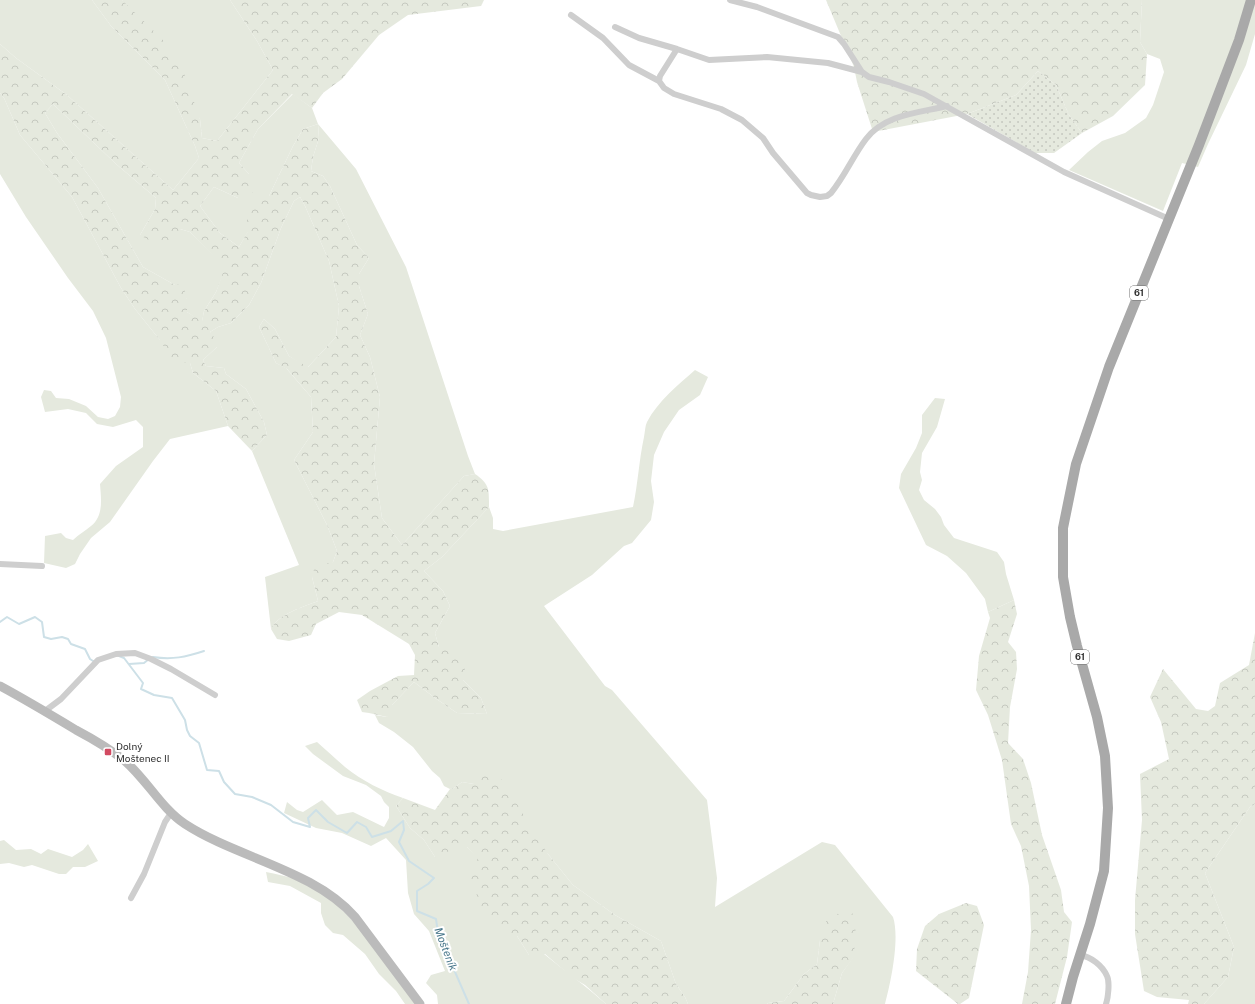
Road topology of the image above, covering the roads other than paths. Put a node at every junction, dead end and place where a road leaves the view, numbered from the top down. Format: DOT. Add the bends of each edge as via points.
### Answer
graph roads {
  1 [pos="730,0"];
  2 [pos="1251,0"];
  3 [pos="571,15"];
  4 [pos="615,27"];
  5 [pos="677,49"];
  6 [pos="862,72"];
  7 [pos="659,81"];
  8 [pos="946,106"];
  9 [pos="1170,219"];
  10 [pos="0,564"];
  11 [pos="42,566"];
  12 [pos="0,686"];
  13 [pos="215,695"];
  14 [pos="45,711"];
  15 [pos="171,813"];
  16 [pos="131,898"];
  17 [pos="1080,955"];
  18 [pos="420,1004"];
  19 [pos="1066,1004"];
  20 [pos="1106,1004"];
  1 -- 6 [label="street" via="757,7 838,37"];
  2 -- 9 [label="main road, 61"];
  3 -- 7 [label="street" via="603,38 629,65"];
  4 -- 5 [label="street" via="639,38"];
  5 -- 6 [label="street" via="709,60 767,57 828,63"];
  5 -- 7 [label="street"];
  6 -- 8 [label="street" via="869,77 924,94"];
  7 -- 8 [label="street" via="664,88 674,94 720,109 742,120 763,138 807,193 816,197 831,193 866,138 881,125 910,114"];
  8 -- 9 [label="street" via="1064,172"];
  9 -- 17 [label="main road, 61" via="1109,367 1076,464 1063,528 1063,576 1076,646 1097,717 1105,756 1108,808 1104,871"];
  10 -- 11 [label="street"];
  12 -- 14 [label="street"];
  13 -- 14 [label="street" via="150,659 134,653 116,654 96,662 61,699"];
  14 -- 15 [label="street" via="123,760"];
  15 -- 16 [label="street"];
  15 -- 18 [label="street" via="206,836 303,880 337,900 355,917"];
  17 -- 19 [label="main road, 61"];
  17 -- 20 [label="street" via="1096,962 1107,976"];
}
